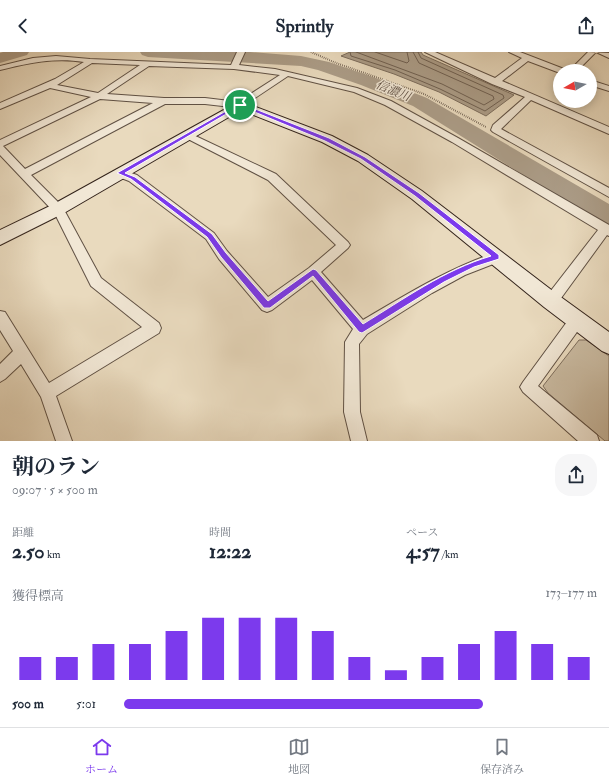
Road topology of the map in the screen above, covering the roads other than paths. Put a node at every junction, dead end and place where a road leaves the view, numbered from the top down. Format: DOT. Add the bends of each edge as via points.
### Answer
graph roads {
  1 [pos="241,52"];
  2 [pos="429,52"];
  3 [pos="513,52"];
  4 [pos="592,52"];
  5 [pos="599,52"];
  6 [pos="609,56"];
  7 [pos="527,58"];
  8 [pos="90,62"];
  9 [pos="147,64"];
  10 [pos="580,64"];
  11 [pos="236,65"];
  12 [pos="0,68"];
  13 [pos="553,68"];
  14 [pos="286,74"];
  15 [pos="495,82"];
  16 [pos="48,85"];
  17 [pos="597,85"];
  18 [pos="609,90"];
  19 [pos="99,96"];
  20 [pos="530,97"];
  21 [pos="164,101"];
  22 [pos="240,105"];
  23 [pos="0,106"];
  24 [pos="609,131"];
  25 [pos="187,135"];
  26 [pos="0,144"];
  27 [pos="0,149"];
  28 [pos="120,173"];
  29 [pos="24,174"];
  30 [pos="609,193"];
  31 [pos="58,209"];
  32 [pos="607,230"];
  33 [pos="0,238"];
  34 [pos="497,257"];
  35 [pos="313,272"];
  36 [pos="551,300"];
  37 [pos="0,317"];
  38 [pos="577,320"];
  39 [pos="362,329"];
  40 [pos="609,344"];
  41 [pos="22,353"];
  42 [pos="0,374"];
  43 [pos="47,393"];
  44 [pos="64,441"];
  45 [pos="359,441"];
  46 [pos="591,441"];
  1 -- 11 [label="street"];
  2 -- 15 [label="street"];
  3 -- 7 [label="street"];
  4 -- 10 [label="street"];
  5 -- 6 [label="street"];
  7 -- 13 [label="street"];
  7 -- 15 [label="street"];
  8 -- 9 [label="street"];
  8 -- 12 [label="street" via="81,59 43,58"];
  8 -- 16 [label="street"];
  9 -- 11 [label="street"];
  9 -- 19 [label="street"];
  11 -- 14 [label="street"];
  14 -- 22 [label="street"];
  14 -- 32 [label="street" via="357,90 388,103"];
  15 -- 20 [label="street"];
  16 -- 19 [label="street"];
  16 -- 23 [label="street"];
  17 -- 18 [label="street"];
  19 -- 21 [label="street"];
  19 -- 26 [label="street"];
  20 -- 24 [label="street"];
  20 -- 30 [label="street" via="496,130"];
  21 -- 22 [label="street" via="204,101"];
  21 -- 29 [label="street"];
  22 -- 25 [label="street"];
  22 -- 34 [label="street" via="327,139 363,158 417,194"];
  25 -- 28 [label="street"];
  25 -- 35 [label="street" via="272,177 344,245"];
  27 -- 29 [label="street"];
  28 -- 31 [label="street"];
  28 -- 35 [label="street" via="133,178 210,236 267,306"];
  29 -- 31 [label="street"];
  31 -- 33 [label="street"];
  31 -- 43 [label="street" via="96,282 154,328"];
  32 -- 36 [label="street"];
  34 -- 36 [label="street"];
  34 -- 39 [label="street" via="441,280"];
  35 -- 39 [label="street"];
  36 -- 38 [label="street"];
  37 -- 41 [label="street"];
  38 -- 40 [label="street"];
  38 -- 46 [label="street" via="528,387"];
  39 -- 45 [label="street" via="352,342 352,412"];
  41 -- 42 [label="street"];
  41 -- 43 [label="street"];
  43 -- 44 [label="street"];
}
